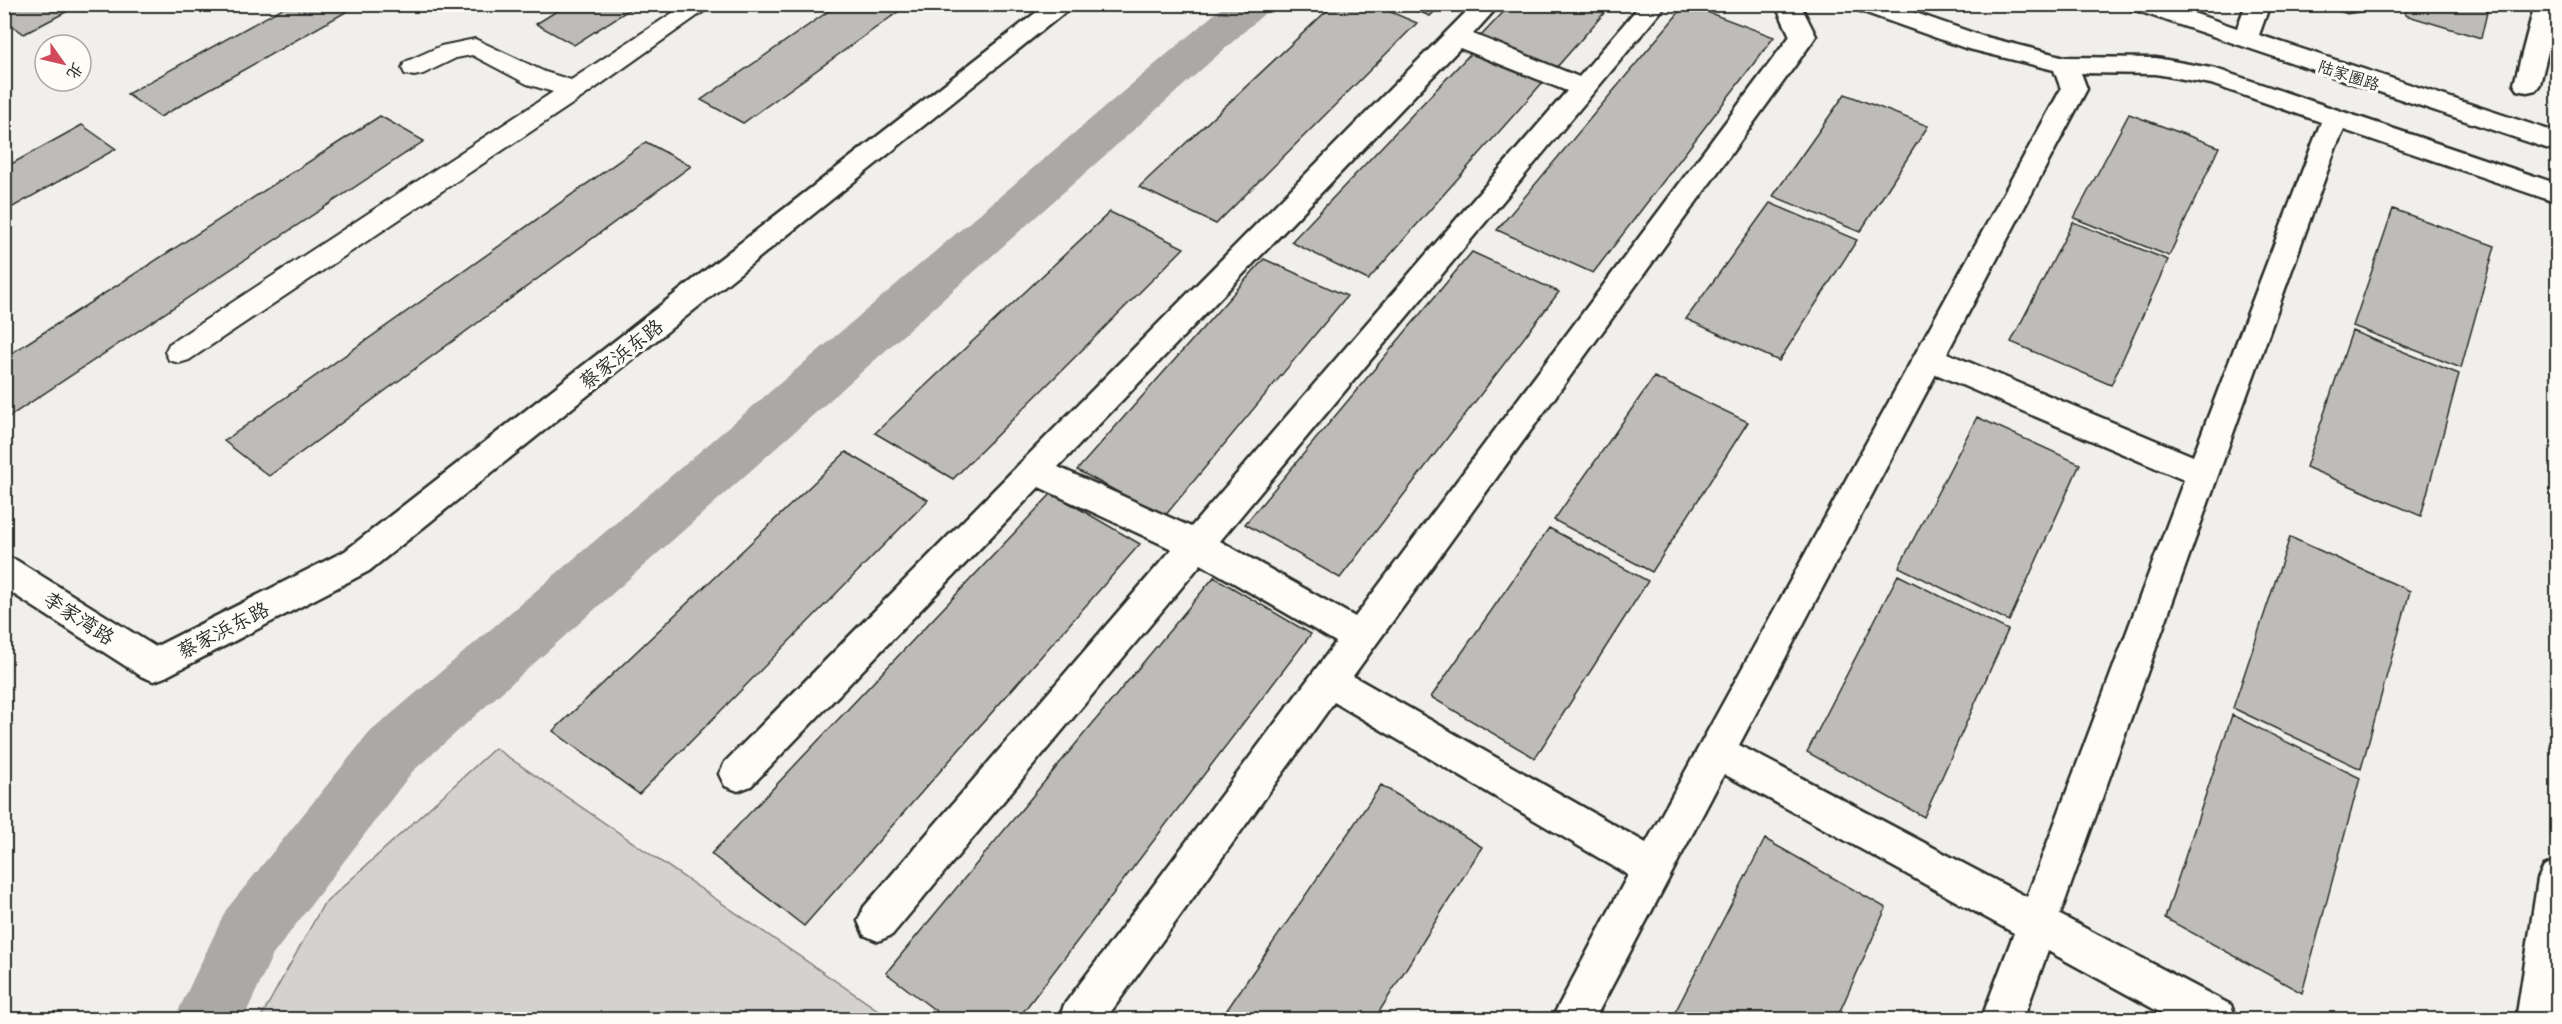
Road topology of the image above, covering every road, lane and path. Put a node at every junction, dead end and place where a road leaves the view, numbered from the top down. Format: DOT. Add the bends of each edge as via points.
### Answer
graph roads {
  1 [pos="703,4"];
  2 [pos="1063,4"];
  3 [pos="1488,4"];
  4 [pos="1655,4"];
  5 [pos="1787,4"];
  6 [pos="1864,4"];
  7 [pos="2141,4"];
  8 [pos="2258,4"];
  9 [pos="2347,4"];
  10 [pos="2360,4"];
  11 [pos="2547,4"];
  12 [pos="1456,37"];
  13 [pos="2245,40"];
  14 [pos="2065,64"];
  15 [pos="414,68"];
  16 [pos="2527,84"];
  17 [pos="1584,88"];
  18 [pos="575,90"];
  19 [pos="2336,118"];
  20 [pos="2558,143"];
  21 [pos="2558,194"];
  22 [pos="179,352"];
  23 [pos="1928,358"];
  24 [pos="1034,470"];
  25 [pos="2203,474"];
  26 [pos="1197,545"];
  27 [pos="4,570"];
  28 [pos="1360,638"];
  29 [pos="154,665"];
  30 [pos="1329,681"];
  31 [pos="1716,752"];
  32 [pos="738,774"];
  33 [pos="1653,868"];
  34 [pos="2558,879"];
  35 [pos="878,921"];
  36 [pos="2037,924"];
  37 [pos="2550,982"];
  38 [pos="1079,1020"];
  39 [pos="1571,1020"];
  40 [pos="2002,1020"];
  41 [pos="2216,1020"];
  42 [pos="2537,1020"];
  1 -- 18 [label="lane"];
  2 -- 29 [label="street, 蔡家浜东路" via="357,561"];
  3 -- 12 [label="street"];
  4 -- 17 [label="street"];
  5 -- 28 [label="street" via="1803,36"];
  6 -- 14 [label="street" via="1974,42"];
  7 -- 13 [label="street, 陆家圈路"];
  8 -- 13 [label="street"];
  9 -- 10 [label="street"];
  11 -- 16 [label="street"];
  12 -- 17 [label="street"];
  12 -- 24 [label="street"];
  13 -- 20 [label="street, 陆家圈路"];
  14 -- 19 [label="street" via="2156,66 2216,77"];
  14 -- 23 [label="street" via="2074,89"];
  15 -- 18 [label="lane" via="450,51 475,47 536,78"];
  17 -- 26 [label="street"];
  18 -- 22 [label="lane"];
  19 -- 21 [label="street"];
  19 -- 25 [label="street"];
  23 -- 25 [label="street"];
  23 -- 31 [label="street"];
  24 -- 26 [label="street"];
  24 -- 32 [label="street"];
  25 -- 36 [label="street"];
  26 -- 28 [label="street"];
  26 -- 35 [label="street"];
  27 -- 29 [label="street, 李家湾路"];
  28 -- 30 [label="street"];
  30 -- 33 [label="street"];
  30 -- 38 [label="street"];
  31 -- 33 [label="street"];
  31 -- 36 [label="street"];
  33 -- 39 [label="street"];
  34 -- 37 [label="street"];
  36 -- 40 [label="street"];
  36 -- 41 [label="street"];
  37 -- 42 [label="street"];
}
